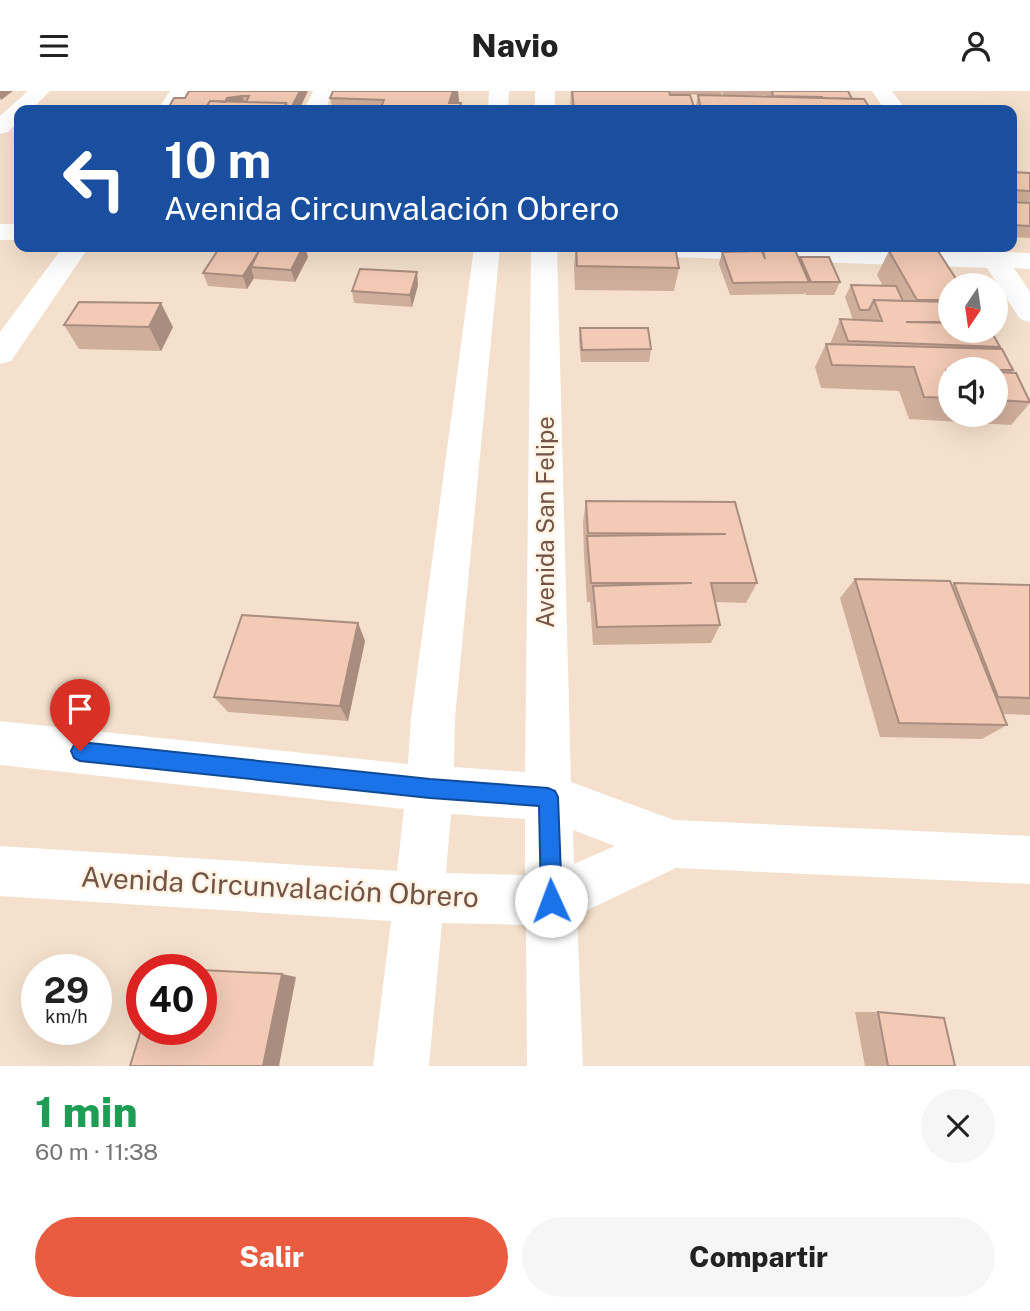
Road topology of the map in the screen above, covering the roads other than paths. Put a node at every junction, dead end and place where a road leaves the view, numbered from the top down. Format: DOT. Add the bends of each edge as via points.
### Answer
graph roads {
  1 [pos="40,91"];
  2 [pos="24,105"];
  3 [pos="14,114"];
  4 [pos="0,127"];
  5 [pos="72,252"];
  6 [pos="486,252"];
  7 [pos="544,252"];
  8 [pos="928,252"];
  9 [pos="991,253"];
  10 [pos="1030,261"];
  11 [pos="1030,313"];
  12 [pos="0,354"];
  13 [pos="0,743"];
  14 [pos="430,789"];
  15 [pos="548,797"];
  16 [pos="674,844"];
  17 [pos="1030,860"];
  18 [pos="0,871"];
  19 [pos="416,897"];
  20 [pos="551,901"];
  21 [pos="401,1066"];
  22 [pos="555,1066"];
  1 -- 2 [label="street"];
  3 -- 4 [label="street"];
  5 -- 12 [label="street"];
  6 -- 14 [label="street" via="433,718"];
  7 -- 15 [label="street, Avenida San Felipe"];
  8 -- 9 [label="street"];
  9 -- 10 [label="street"];
  9 -- 11 [label="street"];
  13 -- 14 [label="street, Avenida Circunvalación Obrero"];
  14 -- 15 [label="street, Avenida Circunvalación Obrero"];
  14 -- 19 [label="street"];
  15 -- 16 [label="street, Avenida Circunvalación Obrero"];
  15 -- 20 [label="street, Avenida San Felipe"];
  16 -- 17 [label="street, Avenida Circunvalación Obrero"];
  16 -- 20 [label="street, Avenida Circunvalación Obrero"];
  18 -- 19 [label="street, Avenida Circunvalación Obrero"];
  19 -- 20 [label="street, Avenida Circunvalación Obrero"];
  19 -- 21 [label="street"];
  20 -- 22 [label="street, Avenida San Felipe"];
}
